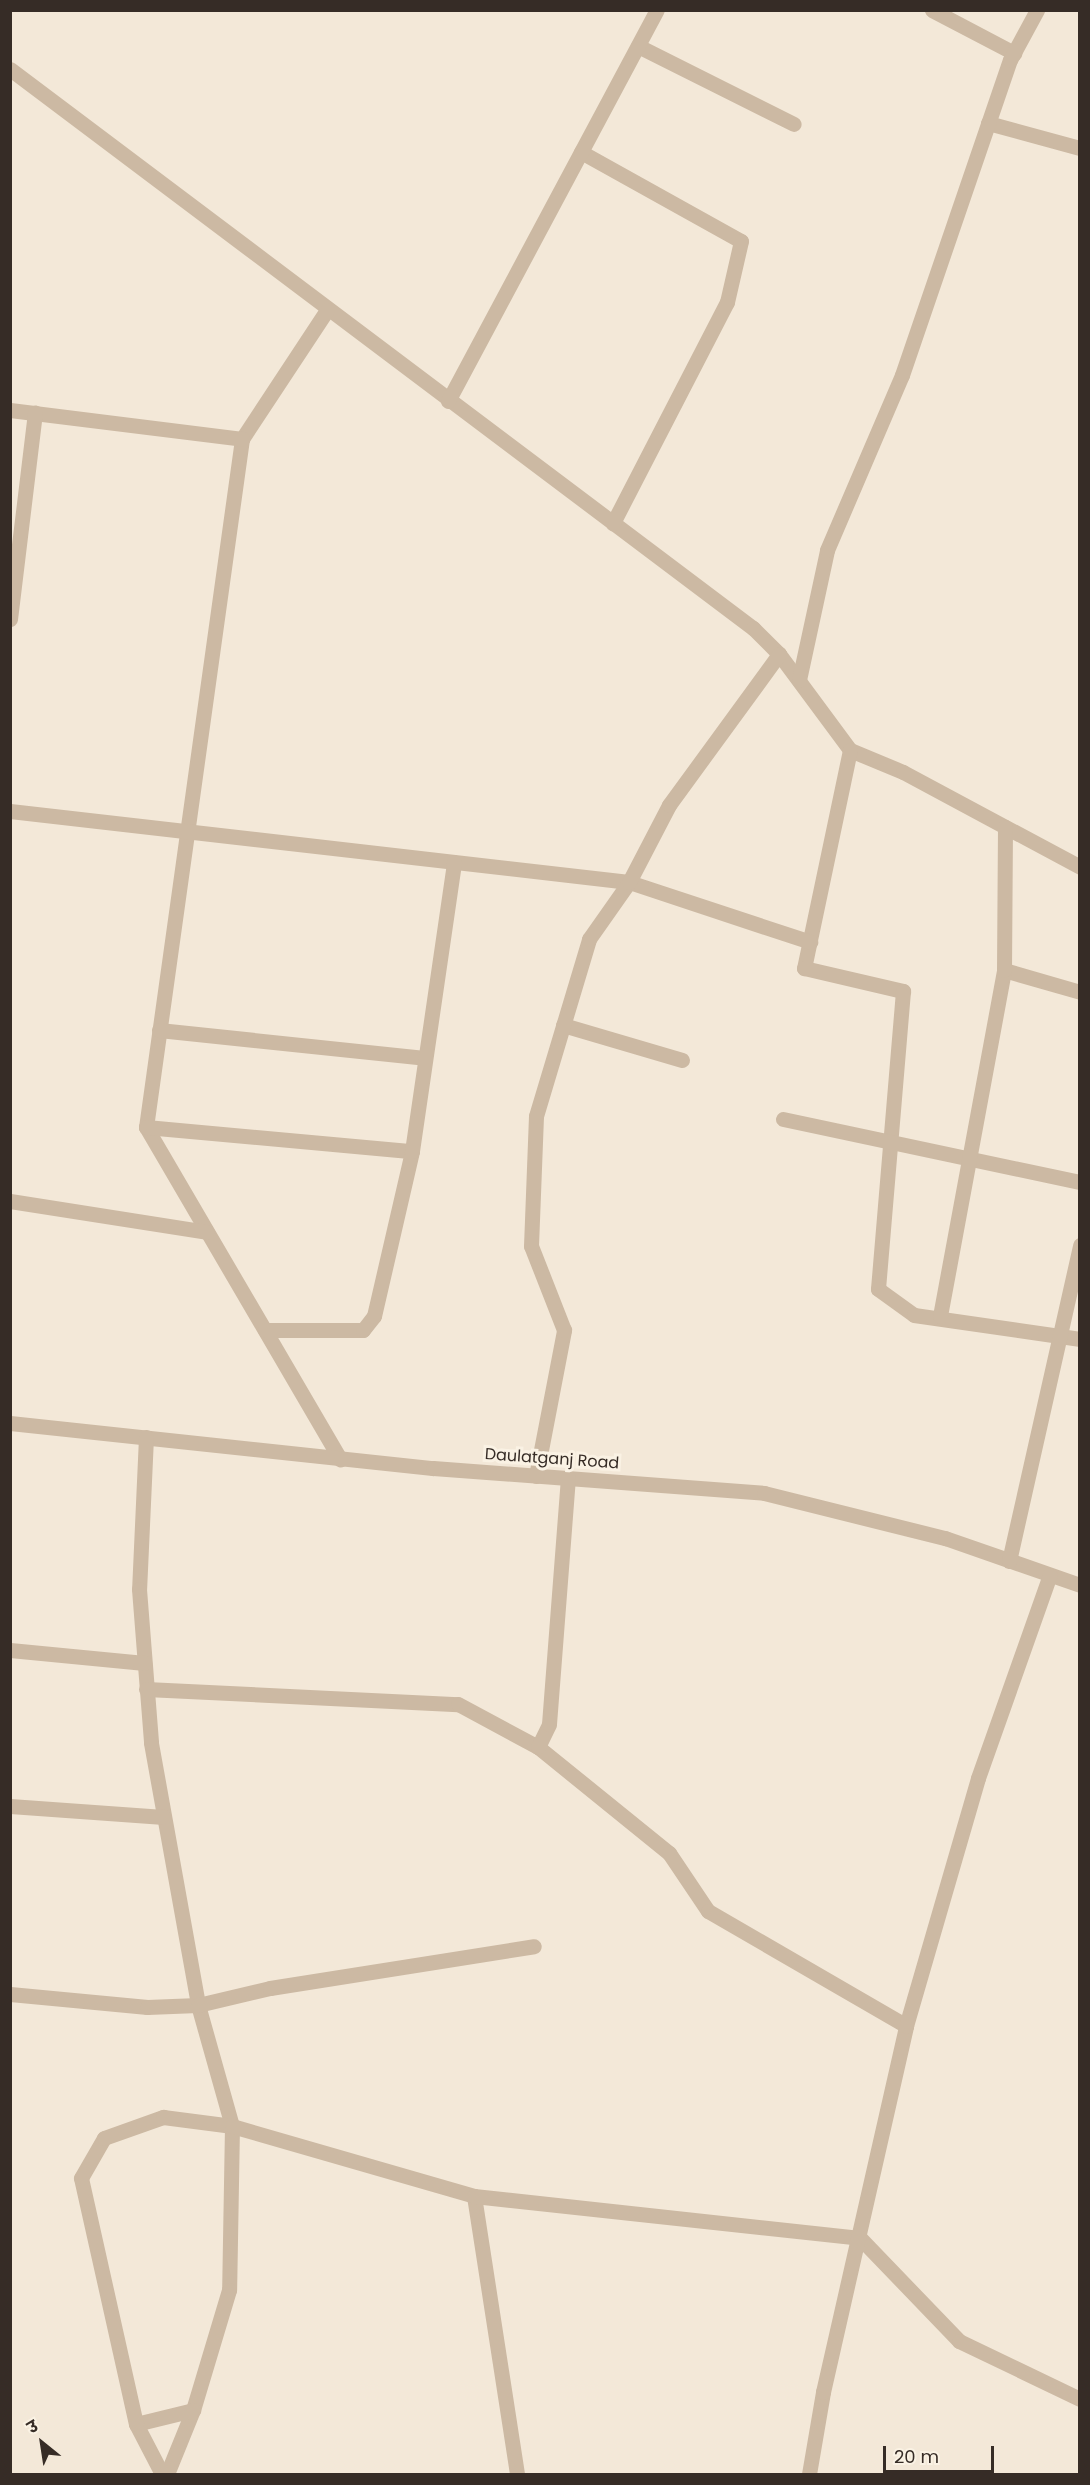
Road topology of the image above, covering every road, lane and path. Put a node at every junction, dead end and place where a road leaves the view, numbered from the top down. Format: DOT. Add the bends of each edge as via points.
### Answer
graph roads {
  1 [pos="657,10"];
  2 [pos="932,10"];
  3 [pos="1037,10"];
  4 [pos="638,46"];
  5 [pos="1014,53"];
  6 [pos="10,69"];
  7 [pos="988,123"];
  8 [pos="794,124"];
  9 [pos="1080,148"];
  10 [pos="581,152"];
  11 [pos="327,310"];
  12 [pos="448,401"];
  13 [pos="10,410"];
  14 [pos="35,413"];
  15 [pos="242,439"];
  16 [pos="613,524"];
  17 [pos="10,619"];
  18 [pos="780,654"];
  19 [pos="799,680"];
  20 [pos="850,750"];
  21 [pos="10,810"];
  22 [pos="1005,827"];
  23 [pos="187,832"];
  24 [pos="454,862"];
  25 [pos="1080,867"];
  26 [pos="629,882"];
  27 [pos="810,942"];
  28 [pos="1004,970"];
  29 [pos="1080,992"];
  30 [pos="564,1025"];
  31 [pos="159,1030"];
  32 [pos="425,1058"];
  33 [pos="682,1060"];
  34 [pos="783,1119"];
  35 [pos="146,1126"];
  36 [pos="890,1142"];
  37 [pos="412,1151"];
  38 [pos="967,1158"];
  39 [pos="1080,1182"];
  40 [pos="10,1201"];
  41 [pos="207,1232"];
  42 [pos="1080,1245"];
  43 [pos="940,1316"];
  44 [pos="265,1330"];
  45 [pos="1061,1335"];
  46 [pos="1080,1339"];
  47 [pos="10,1423"];
  48 [pos="146,1437"];
  49 [pos="340,1458"];
  50 [pos="536,1476"];
  51 [pos="568,1478"];
  52 [pos="1009,1561"];
  53 [pos="1050,1575"];
  54 [pos="1080,1585"];
  55 [pos="10,1650"];
  56 [pos="144,1663"];
  57 [pos="146,1689"];
  58 [pos="538,1747"];
  59 [pos="10,1806"];
  60 [pos="164,1817"];
  61 [pos="534,1946"];
  62 [pos="10,1994"];
  63 [pos="198,2005"];
  64 [pos="906,2026"];
  65 [pos="232,2126"];
  66 [pos="474,2196"];
  67 [pos="860,2238"];
  68 [pos="1080,2399"];
  69 [pos="193,2410"];
  70 [pos="136,2424"];
  71 [pos="162,2475"];
  72 [pos="167,2475"];
  73 [pos="517,2475"];
  74 [pos="809,2475"];
  1 -- 4 [label="street"];
  2 -- 5 [label="street"];
  3 -- 5 [label="street"];
  4 -- 8 [label="street"];
  4 -- 10 [label="street"];
  5 -- 7 [label="street"];
  6 -- 11 [label="street"];
  7 -- 9 [label="street"];
  7 -- 19 [label="street" via="902,375 827,550"];
  10 -- 12 [label="street"];
  10 -- 16 [label="street" via="741,241 727,302"];
  11 -- 12 [label="street"];
  11 -- 15 [label="street"];
  12 -- 16 [label="street"];
  13 -- 14 [label="street"];
  14 -- 15 [label="street"];
  14 -- 17 [label="street"];
  15 -- 23 [label="street"];
  16 -- 18 [label="street" via="753,628"];
  18 -- 19 [label="street"];
  18 -- 26 [label="street" via="669,805"];
  19 -- 20 [label="street"];
  20 -- 22 [label="street" via="903,772"];
  20 -- 27 [label="street"];
  21 -- 23 [label="street"];
  22 -- 25 [label="street"];
  22 -- 28 [label="street"];
  23 -- 24 [label="street"];
  23 -- 31 [label="street"];
  24 -- 26 [label="street"];
  24 -- 32 [label="street"];
  26 -- 27 [label="street"];
  26 -- 30 [label="street" via="589,939"];
  27 -- 36 [label="street" via="804,968 903,991"];
  28 -- 29 [label="street"];
  28 -- 38 [label="street"];
  30 -- 33 [label="street"];
  30 -- 50 [label="street" via="536,1116 531,1246 564,1330"];
  31 -- 32 [label="street"];
  31 -- 35 [label="street"];
  32 -- 37 [label="street"];
  34 -- 36 [label="street"];
  35 -- 37 [label="street"];
  35 -- 41 [label="street"];
  36 -- 38 [label="street"];
  36 -- 43 [label="street" via="878,1289 914,1315"];
  37 -- 44 [label="street" via="374,1316 363,1330"];
  38 -- 39 [label="street"];
  38 -- 43 [label="street"];
  40 -- 41 [label="street"];
  41 -- 44 [label="street"];
  42 -- 45 [label="street"];
  43 -- 45 [label="street"];
  44 -- 49 [label="street"];
  45 -- 46 [label="street"];
  45 -- 52 [label="street"];
  47 -- 48 [label="street, Daulatganj Road"];
  48 -- 49 [label="street, Daulatganj Road"];
  48 -- 56 [label="street" via="139,1589"];
  49 -- 50 [label="street, Daulatganj Road"];
  50 -- 51 [label="street, Daulatganj Road"];
  51 -- 52 [label="street, Daulatganj Road" via="764,1492 945,1538"];
  51 -- 58 [label="street" via="549,1724"];
  52 -- 53 [label="street, Daulatganj Road"];
  53 -- 54 [label="street, Daulatganj Road"];
  53 -- 64 [label="street" via="978,1778"];
  55 -- 56 [label="street"];
  56 -- 57 [label="street"];
  57 -- 58 [label="street" via="458,1704"];
  57 -- 60 [label="street"];
  58 -- 64 [label="street" via="669,1852 708,1911"];
  59 -- 60 [label="street"];
  60 -- 63 [label="street"];
  61 -- 63 [label="street" via="270,1988"];
  62 -- 63 [label="street" via="147,2007"];
  63 -- 65 [label="street"];
  64 -- 67 [label="street"];
  65 -- 66 [label="street"];
  65 -- 69 [label="street" via="229,2290"];
  65 -- 70 [label="street" via="163,2117 104,2138 81,2178"];
  66 -- 67 [label="street"];
  66 -- 73 [label="street"];
  67 -- 68 [label="street" via="959,2341"];
  67 -- 74 [label="street" via="823,2392"];
  69 -- 70 [label="street"];
  69 -- 72 [label="street"];
  70 -- 71 [label="street"];
}
